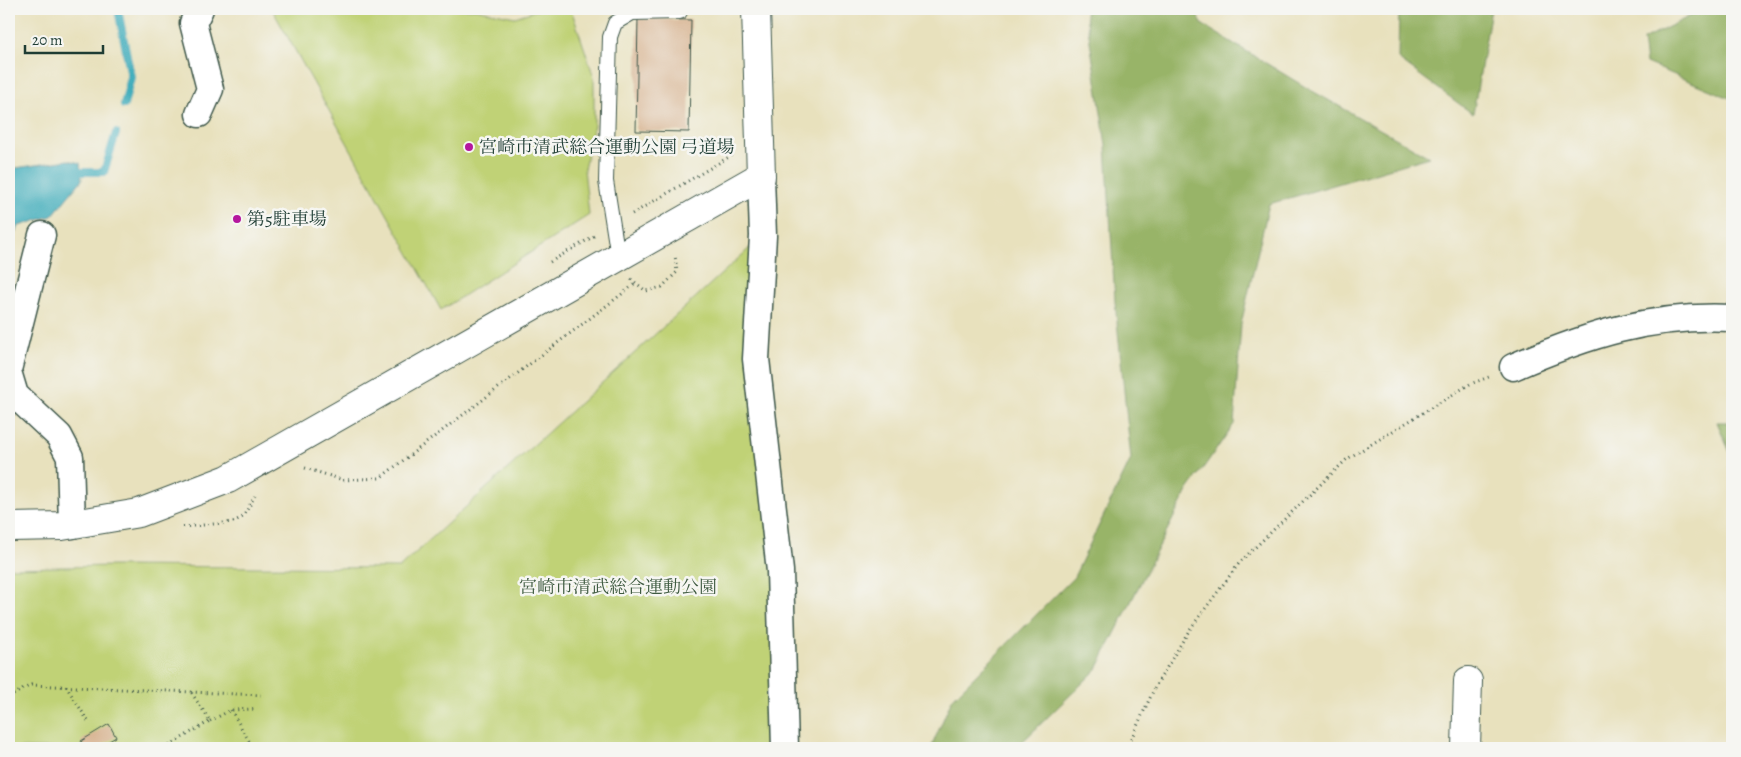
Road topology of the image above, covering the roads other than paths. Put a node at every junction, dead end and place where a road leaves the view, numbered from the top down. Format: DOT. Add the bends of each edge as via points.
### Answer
graph roads {
  1 [pos="200,9"];
  2 [pos="756,9"];
  3 [pos="680,12"];
  4 [pos="199,114"];
  5 [pos="761,176"];
  6 [pos="42,235"];
  7 [pos="618,257"];
  8 [pos="1732,318"];
  9 [pos="9,366"];
  10 [pos="1513,367"];
  11 [pos="9,375"];
  12 [pos="72,525"];
  13 [pos="9,527"];
  14 [pos="1468,681"];
  15 [pos="785,748"];
  16 [pos="1466,748"];
  1 -- 4 [label="street" via="193,23 210,89"];
  2 -- 5 [label="street"];
  3 -- 7 [label="lane" via="632,13 615,23 610,37 606,181"];
  5 -- 7 [label="street"];
  5 -- 15 [label="street" via="762,236 756,359 780,571"];
  6 -- 9 [label="street"];
  7 -- 12 [label="street" via="228,479 139,513"];
  8 -- 10 [label="street" via="1646,322 1566,344"];
  11 -- 12 [label="street" via="15,395 59,436 70,458"];
  12 -- 13 [label="street"];
  14 -- 16 [label="street"];
}
